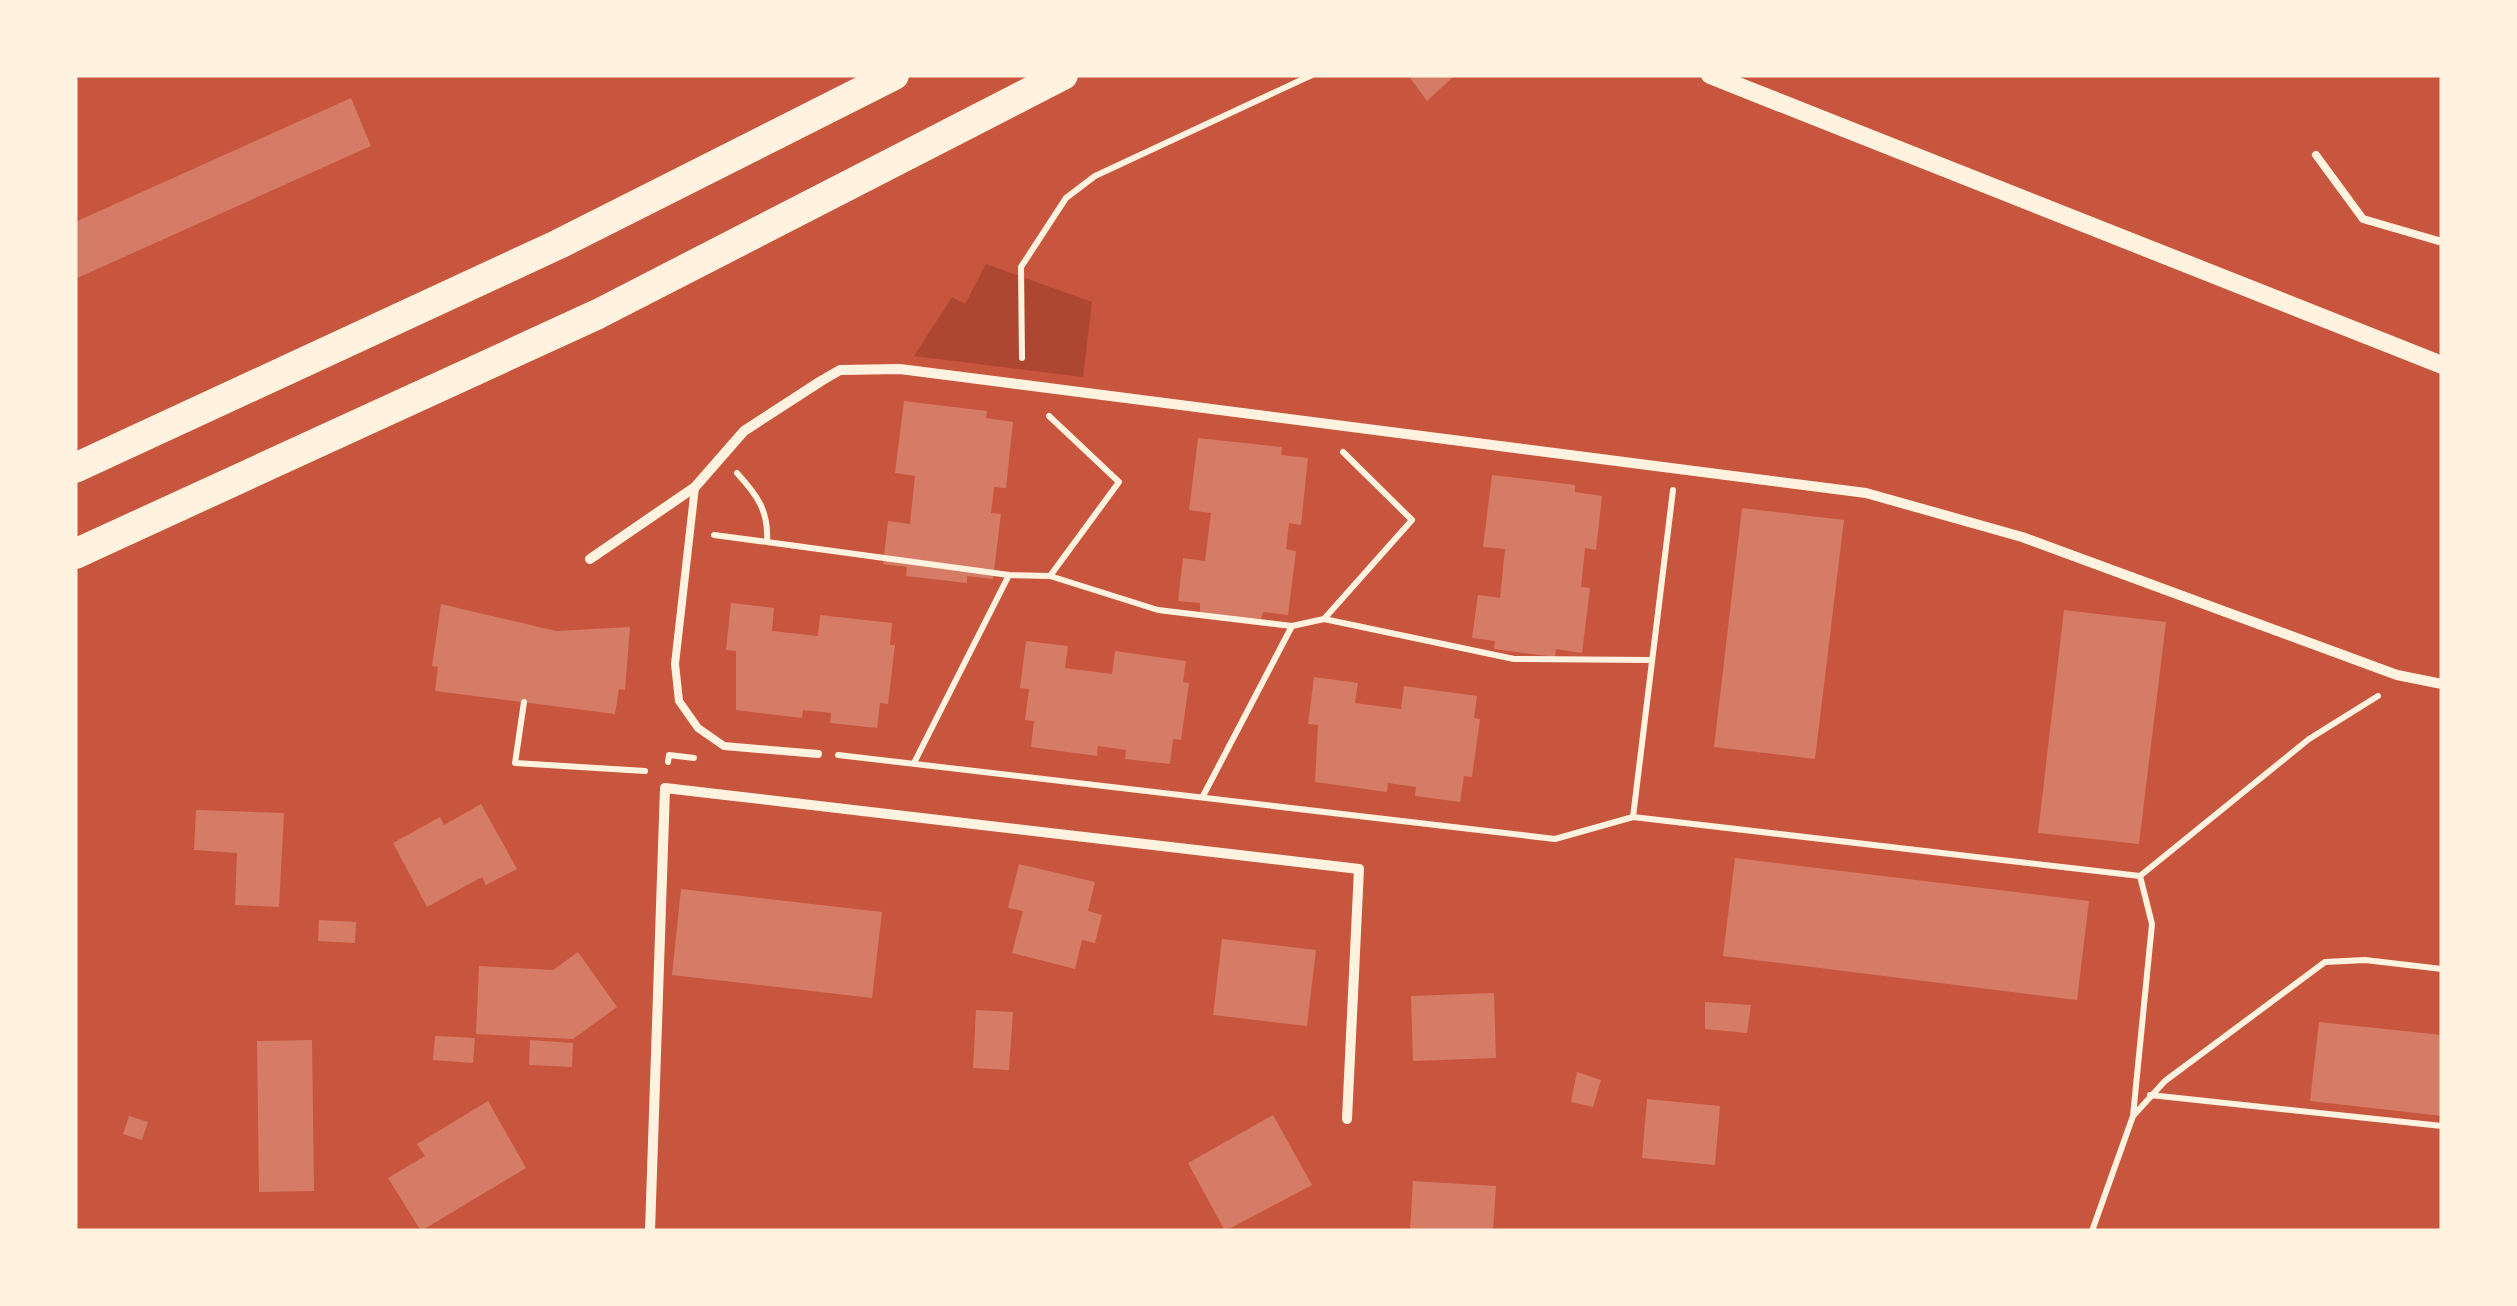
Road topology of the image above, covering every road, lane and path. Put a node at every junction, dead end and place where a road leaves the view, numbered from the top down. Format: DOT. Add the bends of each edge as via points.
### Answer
graph roads {
  1 [pos="894,75"];
  2 [pos="1063,75"];
  3 [pos="1312,75"];
  4 [pos="1710,75"];
  5 [pos="2316,155"];
  6 [pos="2442,242"];
  7 [pos="2442,365"];
  8 [pos="1022,384"];
  9 [pos="1331,440"];
  10 [pos="75,468"];
  11 [pos="735,470"];
  12 [pos="1674,484"];
  13 [pos="695,487"];
  14 [pos="724,536"];
  15 [pos="767,542"];
  16 [pos="75,554"];
  17 [pos="590,558"];
  18 [pos="1009,575"];
  19 [pos="1050,576"];
  20 [pos="1324,619"];
  21 [pos="1292,626"];
  22 [pos="1649,660"];
  23 [pos="2442,684"];
  24 [pos="2387,692"];
  25 [pos="524,702"];
  26 [pos="818,754"];
  27 [pos="915,761"];
  28 [pos="648,772"];
  29 [pos="1203,796"];
  30 [pos="1633,817"];
  31 [pos="2140,876"];
  32 [pos="2442,969"];
  33 [pos="2148,1094"];
  34 [pos="2133,1116"];
  35 [pos="1347,1119"];
  36 [pos="2442,1126"];
  37 [pos="650,1231"];
  38 [pos="2092,1231"];
  1 -- 10 [label="highway" via="559,244"];
  2 -- 16 [label="highway" via="598,314"];
  3 -- 8 [label="path" via="1096,176 1066,198 1021,267"];
  4 -- 7 [label="street"];
  5 -- 6 [label="lane" via="2364,219"];
  8 -- 13 [label="street" via="840,370 744,431"];
  8 -- 19 [label="path" via="1119,482"];
  8 -- 23 [label="street" via="1866,493 2022,537 2397,676"];
  9 -- 20 [label="path" via="1412,520"];
  11 -- 15 [label="path" via="769,521"];
  12 -- 22 [label="path"];
  13 -- 17 [label="street"];
  13 -- 26 [label="lane" via="676,664 680,702 698,728 724,746"];
  14 -- 15 [label="path"];
  15 -- 18 [label="path"];
  18 -- 19 [label="path"];
  18 -- 27 [label="path"];
  19 -- 21 [label="path" via="1158,610"];
  20 -- 21 [label="path"];
  20 -- 22 [label="path" via="1514,658"];
  21 -- 29 [label="path"];
  22 -- 30 [label="path"];
  24 -- 31 [label="path" via="2309,739"];
  25 -- 28 [label="path" via="515,763"];
  26 -- 27 [label="path"];
  27 -- 29 [label="path"];
  29 -- 30 [label="path" via="1555,840"];
  30 -- 31 [label="path"];
  31 -- 34 [label="path" via="2152,924"];
  32 -- 33 [label="path" via="2325,962"];
  33 -- 34 [label="path"];
  33 -- 36 [label="path"];
  34 -- 38 [label="path"];
  35 -- 37 [label="street" via="1359,870 665,788"];
}
